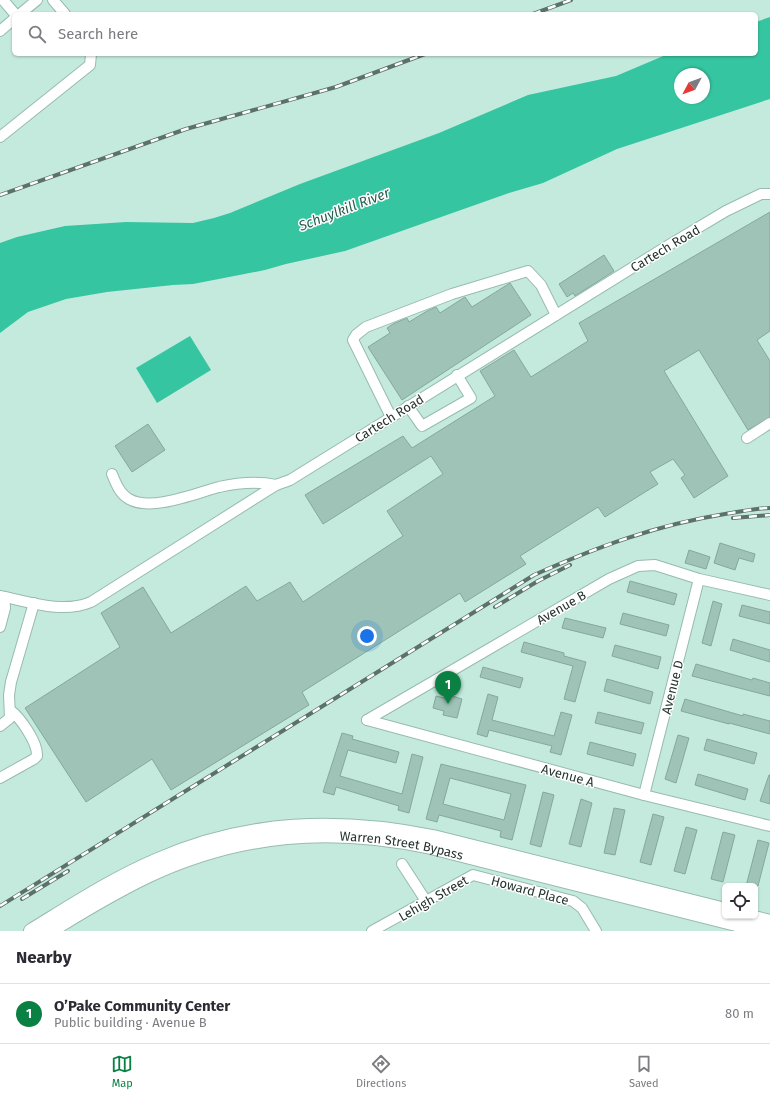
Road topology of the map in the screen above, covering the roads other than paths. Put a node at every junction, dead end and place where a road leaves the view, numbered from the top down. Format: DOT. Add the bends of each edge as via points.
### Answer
graph roads {
  1 [pos="3,0"];
  2 [pos="37,0"];
  3 [pos="53,0"];
  4 [pos="13,12"];
  5 [pos="22,12"];
  6 [pos="63,12"];
  7 [pos="12,21"];
  8 [pos="0,31"];
  9 [pos="91,56"];
  10 [pos="0,137"];
  11 [pos="770,194"];
  12 [pos="556,315"];
  13 [pos="457,375"];
  14 [pos="408,406"];
  15 [pos="391,417"];
  16 [pos="770,423"];
  17 [pos="747,438"];
  18 [pos="112,474"];
  19 [pos="276,485"];
  20 [pos="699,579"];
  21 [pos="770,595"];
  22 [pos="2,596"];
  23 [pos="34,603"];
  24 [pos="0,628"];
  25 [pos="10,710"];
  26 [pos="367,720"];
  27 [pos="0,726"];
  28 [pos="0,778"];
  29 [pos="644,795"];
  30 [pos="770,826"];
  31 [pos="402,864"];
  32 [pos="473,875"];
  33 [pos="426,901"];
  34 [pos="722,909"];
  35 [pos="758,919"];
  36 [pos="770,922"];
  37 [pos="31,931"];
  38 [pos="50,931"];
  39 [pos="372,931"];
  40 [pos="596,931"];
  41 [pos="764,931"];
  1 -- 4 [label="street"];
  2 -- 5 [label="street"];
  3 -- 6 [label="street"];
  7 -- 8 [label="street"];
  9 -- 10 [label="street" via="90,65"];
  11 -- 12 [label="street, Cartech Road" via="761,194 726,211"];
  12 -- 13 [label="street, Cartech Road"];
  12 -- 15 [label="street" via="541,286 528,271 452,294 366,327 353,340"];
  13 -- 14 [label="street, Cartech Road"];
  13 -- 14 [label="street" via="471,398 422,426"];
  14 -- 15 [label="street, Cartech Road"];
  15 -- 19 [label="street, Cartech Road" via="290,480"];
  16 -- 17 [label="street"];
  18 -- 19 [label="street" via="118,488 127,499 144,503 161,502 221,487 265,483"];
  19 -- 23 [label="street, Cartech Road" via="91,602 77,607 60,608"];
  20 -- 21 [label="street, Avenue B"];
  20 -- 26 [label="street, Avenue B" via="655,565 638,566 609,579"];
  20 -- 29 [label="street, Avenue D"];
  22 -- 23 [label="street, Cartech Road"];
  22 -- 24 [label="street" via="5,608"];
  23 -- 25 [label="street" via="11,682"];
  25 -- 27 [label="street" via="10,718"];
  25 -- 28 [label="street" via="19,718 36,746 37,756"];
  26 -- 29 [label="street, Avenue A"];
  29 -- 30 [label="street, Avenue A"];
  31 -- 33 [label="street"];
  32 -- 33 [label="street, Lehigh Street"];
  32 -- 40 [label="street, Howard Place" via="573,901 582,908"];
  33 -- 39 [label="street, Lehigh Street"];
  34 -- 37 [label="highway, Warren Street Bypass" via="427,836 390,829 321,824 253,831 186,849 125,876"];
  35 -- 36 [label="highway"];
  38 -- 41 [label="highway, Warren Street Bypass" via="130,884 190,858 248,842 321,834 389,839 431,847"];
}
